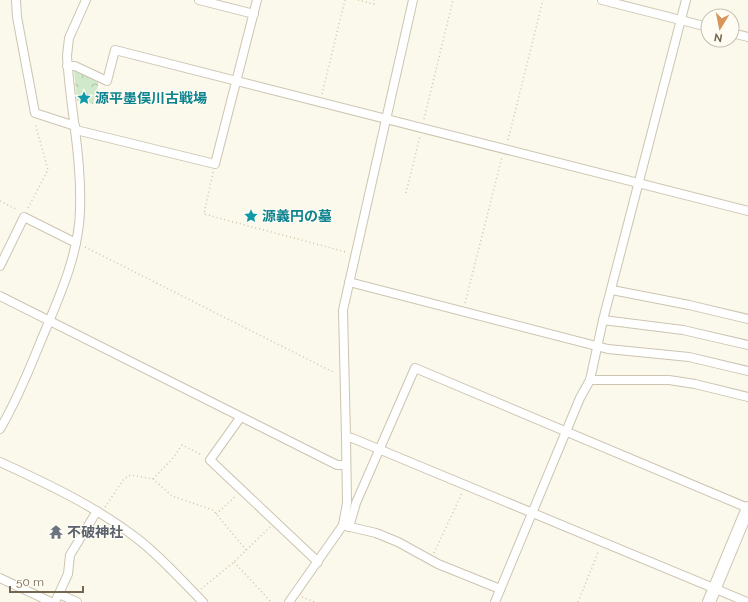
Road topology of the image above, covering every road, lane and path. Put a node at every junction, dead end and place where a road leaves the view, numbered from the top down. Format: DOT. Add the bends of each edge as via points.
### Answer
graph roads {
  1 [pos="16,0"];
  2 [pos="86,0"];
  3 [pos="199,0"];
  4 [pos="258,0"];
  5 [pos="345,0"];
  6 [pos="358,0"];
  7 [pos="374,0"];
  8 [pos="413,0"];
  9 [pos="453,0"];
  10 [pos="543,0"];
  11 [pos="602,0"];
  12 [pos="686,0"];
  13 [pos="254,14"];
  14 [pos="681,20"];
  15 [pos="700,25"];
  16 [pos="67,66"];
  17 [pos="235,80"];
  18 [pos="320,102"];
  19 [pos="35,113"];
  20 [pos="387,118"];
  21 [pos="422,127"];
  22 [pos="75,128"];
  23 [pos="506,148"];
  24 [pos="215,164"];
  25 [pos="639,183"];
  26 [pos="406,193"];
  27 [pos="0,201"];
  28 [pos="748,211"];
  29 [pos="25,215"];
  30 [pos="76,243"];
  31 [pos="355,255"];
  32 [pos="0,266"];
  33 [pos="349,282"];
  34 [pos="612,290"];
  35 [pos="0,296"];
  36 [pos="463,312"];
  37 [pos="603,320"];
  38 [pos="748,320"];
  39 [pos="49,322"];
  40 [pos="748,345"];
  41 [pos="598,346"];
  42 [pos="748,371"];
  43 [pos="344,377"];
  44 [pos="590,380"];
  45 [pos="748,397"];
  46 [pos="240,418"];
  47 [pos="0,429"];
  48 [pos="567,431"];
  49 [pos="346,437"];
  50 [pos="380,449"];
  51 [pos="210,460"];
  52 [pos="0,462"];
  53 [pos="346,465"];
  54 [pos="153,479"];
  55 [pos="466,484"];
  56 [pos="243,489"];
  57 [pos="748,508"];
  58 [pos="99,512"];
  59 [pos="533,512"];
  60 [pos="216,514"];
  61 [pos="276,521"];
  62 [pos="346,526"];
  63 [pos="603,541"];
  64 [pos="246,550"];
  65 [pos="431,560"];
  66 [pos="234,562"];
  67 [pos="318,562"];
  68 [pos="0,578"];
  69 [pos="715,588"];
  70 [pos="500,589"];
  71 [pos="195,594"];
  72 [pos="295,594"];
  73 [pos="57,598"];
  74 [pos="51,602"];
  75 [pos="77,602"];
  76 [pos="203,602"];
  77 [pos="271,602"];
  78 [pos="289,602"];
  79 [pos="315,602"];
  80 [pos="495,602"];
  81 [pos="578,602"];
  82 [pos="709,602"];
  83 [pos="747,602"];
  1 -- 19 [label="street"];
  2 -- 16 [label="street" via="69,38"];
  3 -- 13 [label="street"];
  4 -- 13 [label="street"];
  5 -- 18 [label="path"];
  6 -- 7 [label="path" via="374,4"];
  8 -- 20 [label="street"];
  9 -- 21 [label="path"];
  10 -- 23 [label="path"];
  11 -- 14 [label="street"];
  12 -- 14 [label="street"];
  13 -- 17 [label="street"];
  14 -- 15 [label="street"];
  14 -- 25 [label="street"];
  16 -- 17 [label="street" via="74,66 107,81 115,50"];
  16 -- 22 [label="street"];
  17 -- 18 [label="street"];
  17 -- 24 [label="street"];
  18 -- 20 [label="street"];
  19 -- 22 [label="street"];
  19 -- 29 [label="path" via="35,123 48,170"];
  20 -- 21 [label="street"];
  20 -- 31 [label="street"];
  21 -- 23 [label="street"];
  21 -- 26 [label="path"];
  22 -- 24 [label="street"];
  22 -- 30 [label="street" via="80,194"];
  23 -- 25 [label="street"];
  23 -- 36 [label="path"];
  24 -- 31 [label="path" via="204,214"];
  25 -- 28 [label="street"];
  25 -- 34 [label="street"];
  27 -- 29 [label="path"];
  29 -- 30 [label="street"];
  29 -- 32 [label="street"];
  30 -- 39 [label="street"];
  30 -- 43 [label="path"];
  31 -- 33 [label="street"];
  33 -- 36 [label="street"];
  33 -- 43 [label="street" via="342,320"];
  34 -- 37 [label="street"];
  34 -- 38 [label="street"];
  35 -- 39 [label="street"];
  36 -- 41 [label="street"];
  37 -- 40 [label="street" via="683,330"];
  37 -- 41 [label="street"];
  39 -- 46 [label="street"];
  39 -- 47 [label="street"];
  41 -- 42 [label="street" via="689,357"];
  41 -- 44 [label="street"];
  43 -- 49 [label="street"];
  44 -- 45 [label="street" via="668,380"];
  44 -- 48 [label="street"];
  46 -- 51 [label="street"];
  46 -- 53 [label="street" via="337,465"];
  48 -- 50 [label="street" via="415,368"];
  48 -- 57 [label="street"];
  48 -- 59 [label="street"];
  49 -- 50 [label="street"];
  49 -- 53 [label="street"];
  50 -- 55 [label="street"];
  50 -- 62 [label="street"];
  51 -- 54 [label="path" via="182,445"];
  51 -- 56 [label="street"];
  52 -- 58 [label="street"];
  53 -- 62 [label="street"];
  54 -- 58 [label="path" via="131,475 124,479"];
  54 -- 60 [label="path" via="172,496 212,510"];
  55 -- 59 [label="street"];
  55 -- 65 [label="path"];
  56 -- 60 [label="path"];
  56 -- 61 [label="street"];
  57 -- 69 [label="main road"];
  58 -- 71 [label="street" via="159,557"];
  58 -- 73 [label="street" via="70,555 68,574"];
  59 -- 63 [label="street"];
  59 -- 70 [label="street"];
  60 -- 64 [label="path"];
  61 -- 64 [label="path"];
  61 -- 67 [label="street"];
  62 -- 65 [label="street" via="376,533"];
  62 -- 67 [label="street"];
  63 -- 69 [label="street"];
  63 -- 81 [label="path"];
  64 -- 66 [label="path"];
  65 -- 70 [label="street"];
  66 -- 71 [label="path"];
  66 -- 77 [label="path"];
  67 -- 72 [label="street"];
  68 -- 74 [label="street"];
  69 -- 82 [label="main road"];
  69 -- 83 [label="street"];
  70 -- 80 [label="street"];
  71 -- 76 [label="street"];
  72 -- 78 [label="street"];
  72 -- 79 [label="path"];
  73 -- 75 [label="street"];
}
